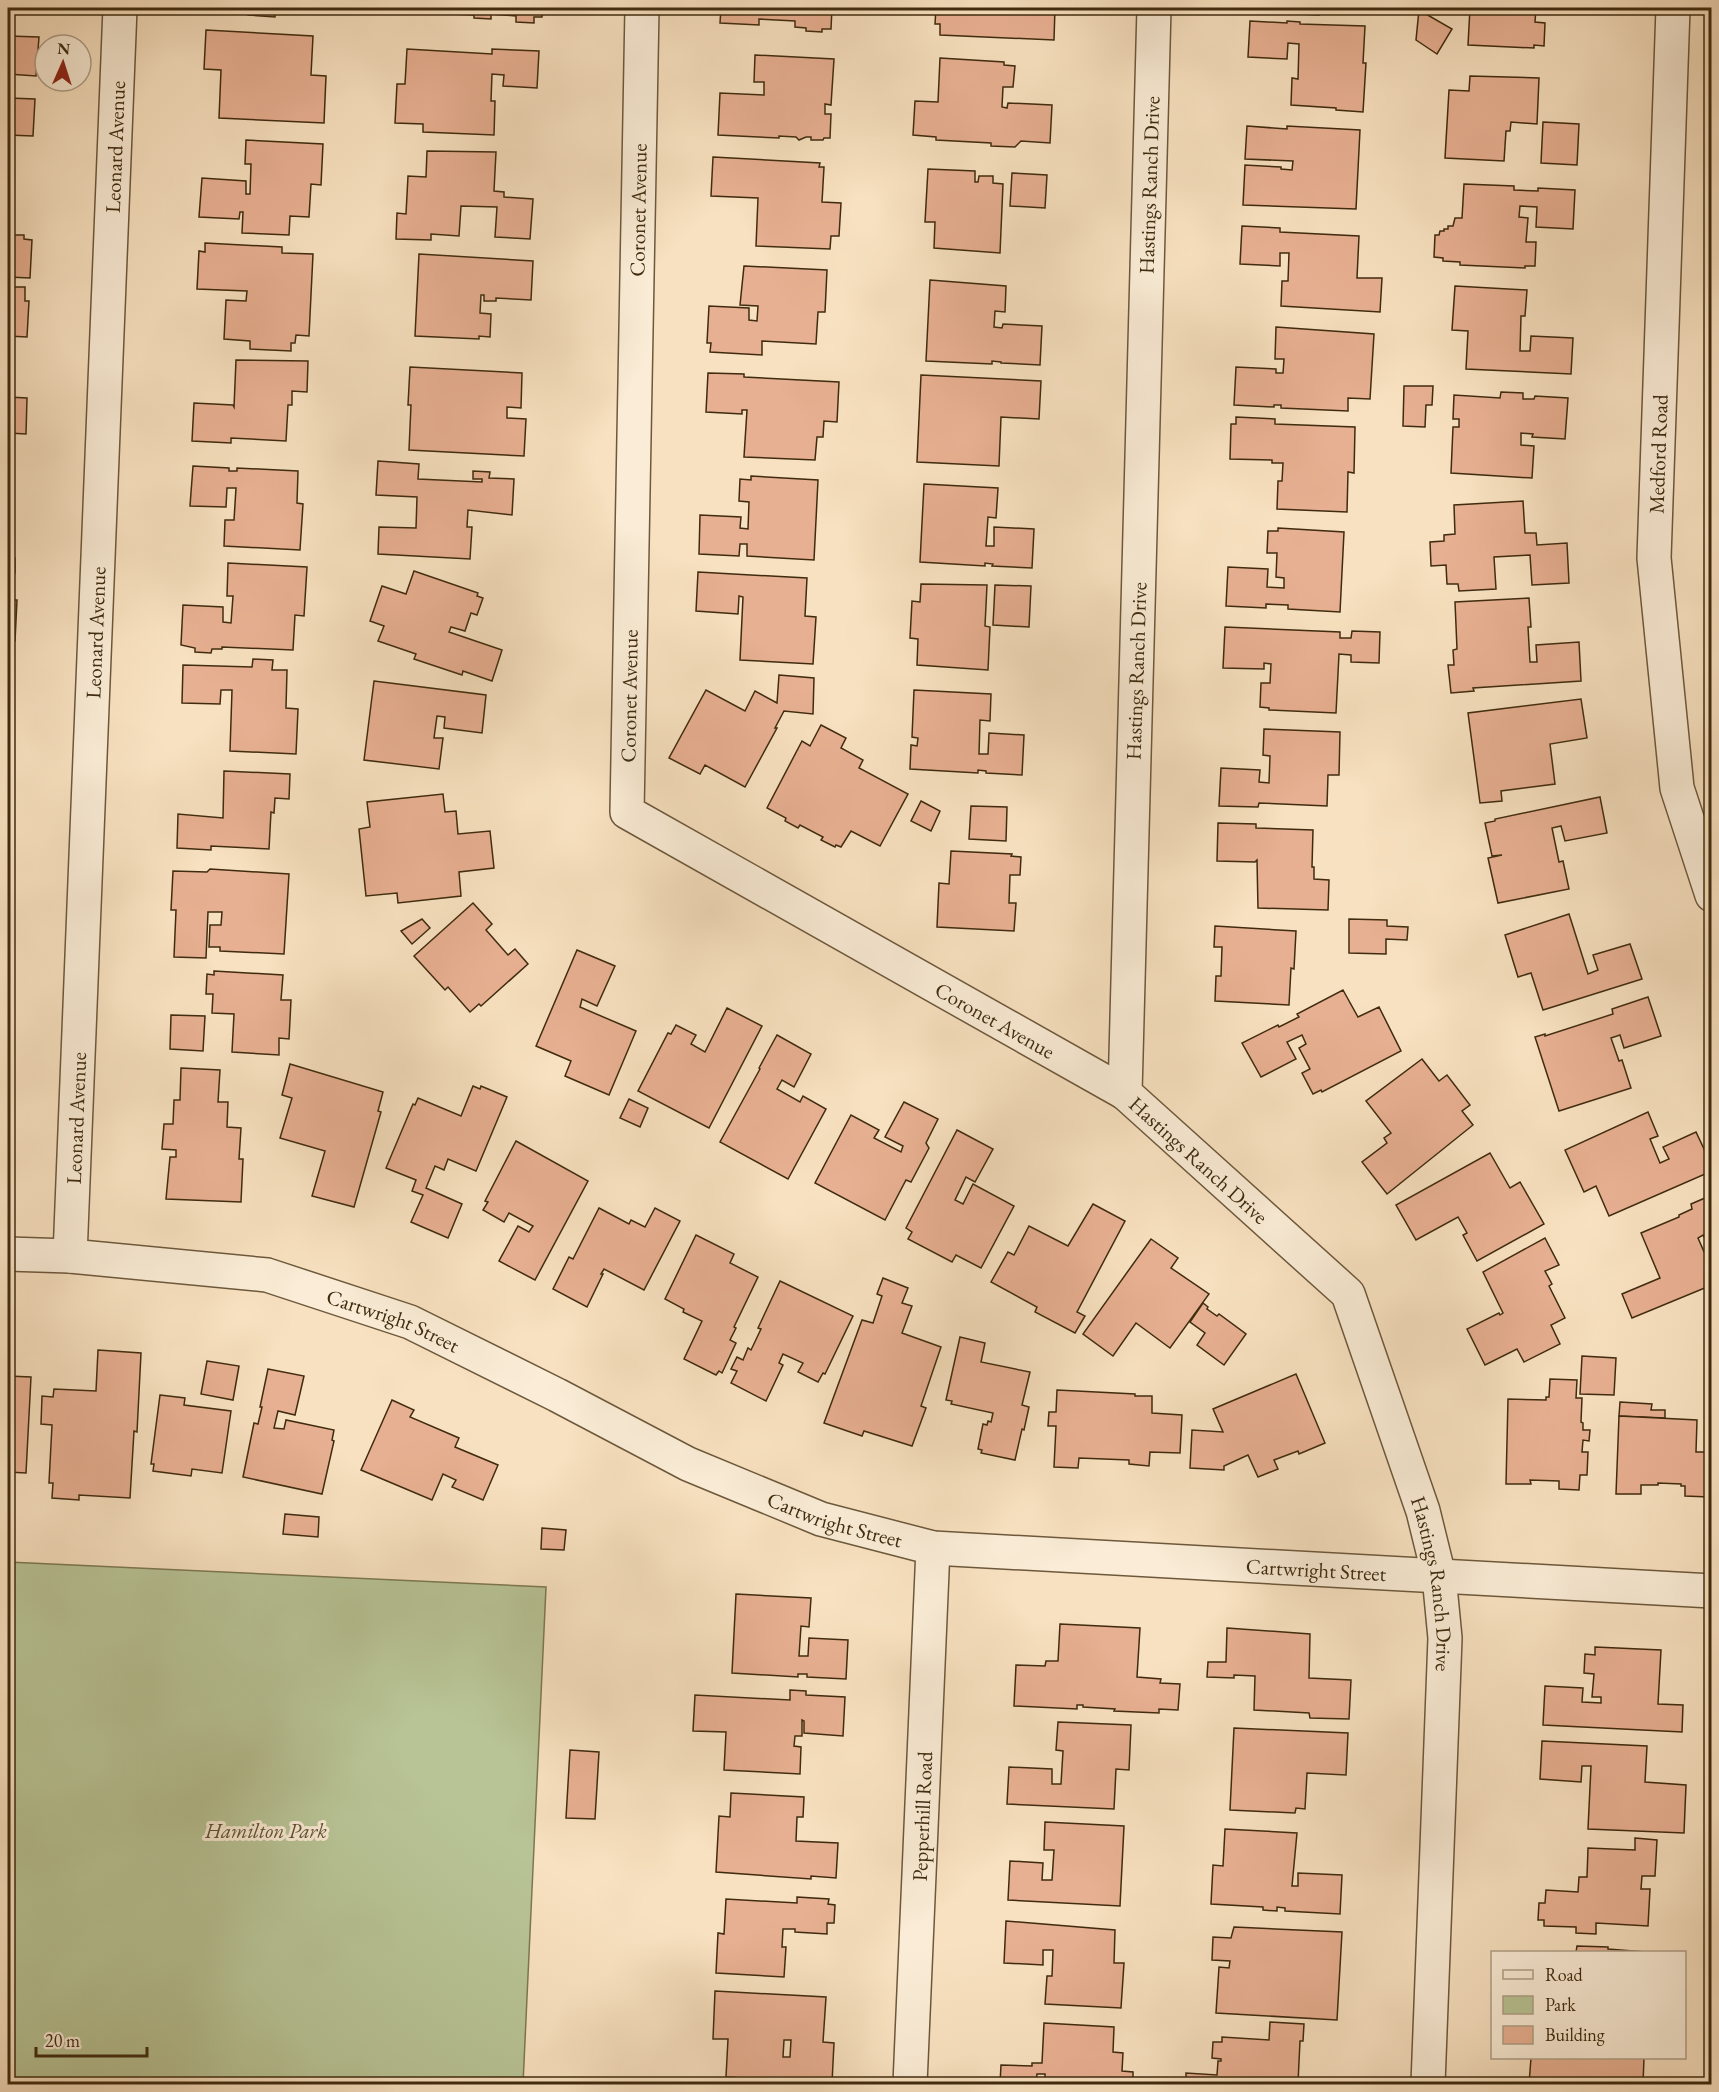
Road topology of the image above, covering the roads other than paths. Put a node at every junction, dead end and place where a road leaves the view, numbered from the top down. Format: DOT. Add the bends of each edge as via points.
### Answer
graph roads {
  1 [pos="120,8"];
  2 [pos="642,8"];
  3 [pos="1154,8"];
  4 [pos="1673,8"];
  5 [pos="1712,895"];
  6 [pos="1125,1093"];
  7 [pos="8,1254"];
  8 [pos="70,1256"];
  9 [pos="933,1548"];
  10 [pos="1439,1576"];
  11 [pos="1712,1591"];
  12 [pos="910,2085"];
  13 [pos="1428,2085"];
  1 -- 8 [label="street, Leonard Avenue"];
  2 -- 6 [label="street, Coronet Avenue" via="627,812"];
  3 -- 6 [label="street, Hastings Ranch Drive"];
  4 -- 5 [label="street, Medford Road" via="1654,558 1677,788"];
  6 -- 10 [label="street, Hastings Ranch Drive" via="1348,1294 1423,1511"];
  7 -- 8 [label="street, Cartwright Street"];
  8 -- 9 [label="street, Cartwright Street" via="267,1275 411,1322 688,1464 821,1519"];
  9 -- 10 [label="street, Cartwright Street"];
  9 -- 12 [label="street, Pepperhill Road"];
  10 -- 11 [label="street, Cartwright Street"];
  10 -- 13 [label="street, Hastings Ranch Drive" via="1445,1638"];
}
